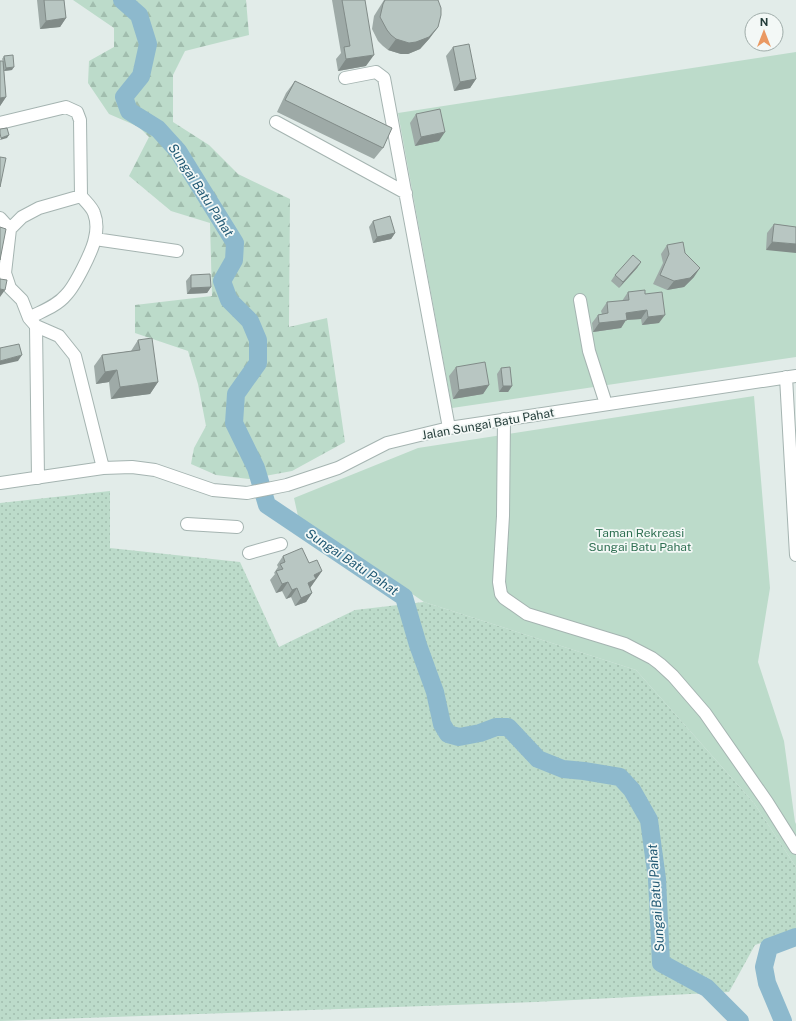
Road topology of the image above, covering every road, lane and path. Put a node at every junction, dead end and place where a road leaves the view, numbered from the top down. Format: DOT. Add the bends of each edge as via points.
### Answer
graph roads {
  1 [pos="345,78"];
  2 [pos="276,122"];
  3 [pos="0,123"];
  4 [pos="406,193"];
  5 [pos="81,196"];
  6 [pos="0,218"];
  7 [pos="10,229"];
  8 [pos="95,239"];
  9 [pos="178,251"];
  10 [pos="580,300"];
  11 [pos="33,322"];
  12 [pos="791,377"];
  13 [pos="606,404"];
  14 [pos="504,420"];
  15 [pos="449,428"];
  16 [pos="103,468"];
  17 [pos="38,478"];
  18 [pos="0,483"];
  19 [pos="187,524"];
  20 [pos="237,527"];
  21 [pos="281,544"];
  22 [pos="249,553"];
  23 [pos="796,555"];
  24 [pos="796,848"];
  1 -- 4 [label="street" via="376,72 384,78"];
  2 -- 4 [label="street"];
  3 -- 5 [label="street" via="66,107 77,112 80,120"];
  4 -- 15 [label="street"];
  5 -- 7 [label="street" via="39,208"];
  5 -- 8 [label="street" via="94,212"];
  6 -- 7 [label="street"];
  7 -- 11 [label="street" via="4,273 10,288 22,300"];
  8 -- 9 [label="street"];
  8 -- 11 [label="street" via="75,284 66,296"];
  10 -- 13 [label="street" via="589,351"];
  11 -- 16 [label="street" via="59,336 74,356"];
  11 -- 17 [label="street"];
  12 -- 13 [label="street, Jalan Sungai Batu Pahat"];
  12 -- 23 [label="street"];
  13 -- 14 [label="street, Jalan Sungai Batu Pahat"];
  14 -- 15 [label="street, Jalan Sungai Batu Pahat"];
  14 -- 24 [label="street" via="499,582 501,594 527,614 624,644 660,664 705,713"];
  15 -- 16 [label="street, Jalan Sungai Batu Pahat" via="387,443 338,468 287,486 247,493 213,490 155,470 132,467"];
  16 -- 17 [label="street, Jalan Sungai Batu Pahat"];
  17 -- 18 [label="street, Jalan Sungai Batu Pahat"];
  19 -- 20 [label="street"];
  21 -- 22 [label="street"];
}
